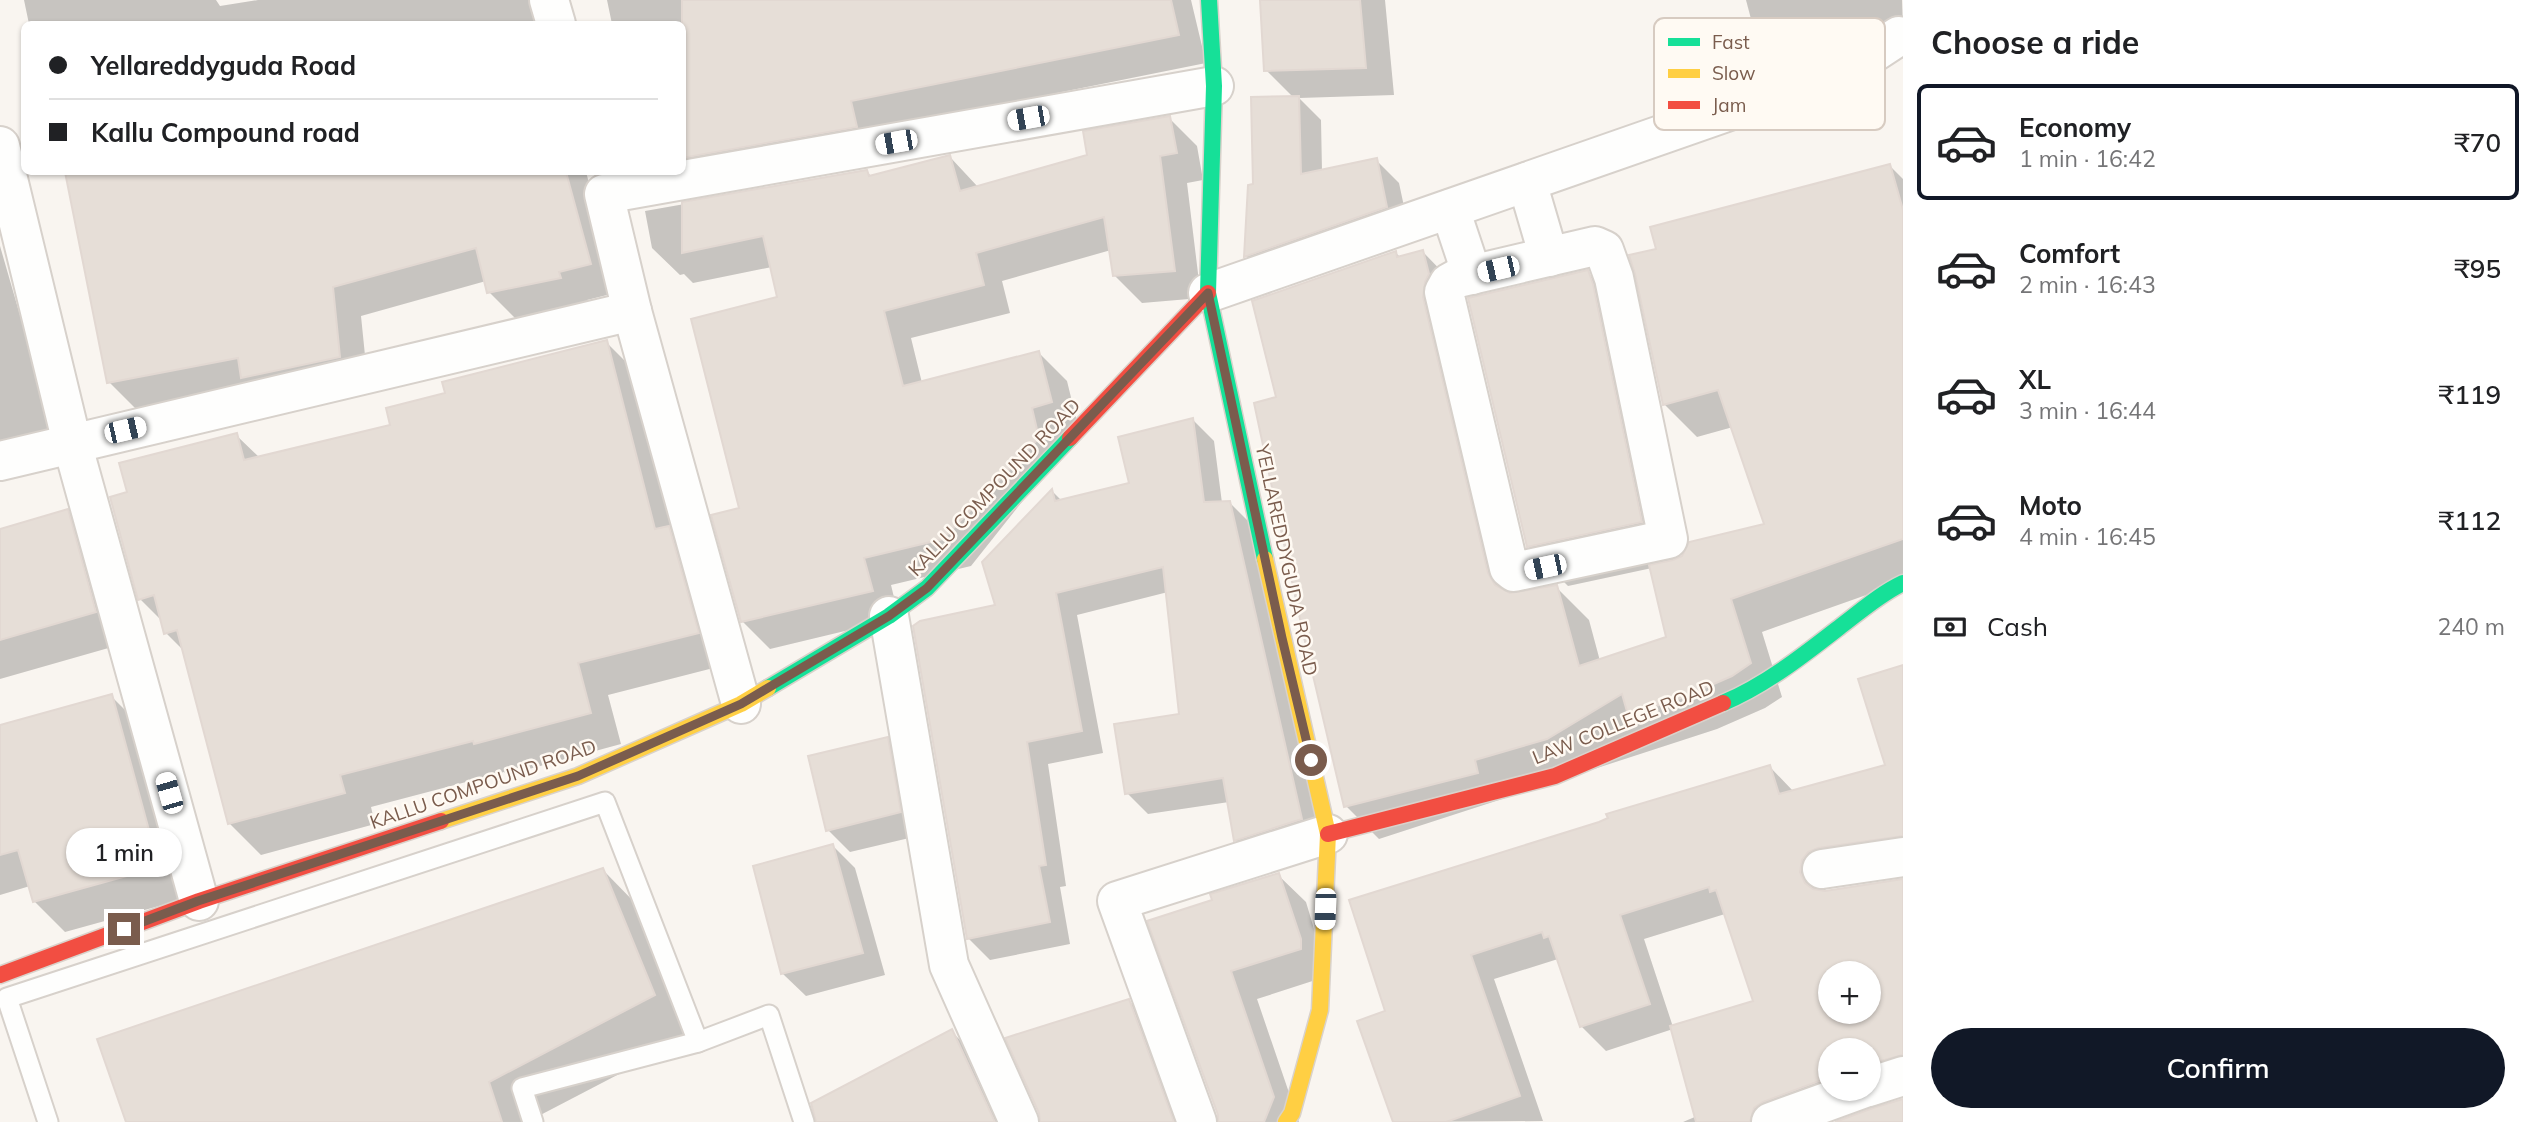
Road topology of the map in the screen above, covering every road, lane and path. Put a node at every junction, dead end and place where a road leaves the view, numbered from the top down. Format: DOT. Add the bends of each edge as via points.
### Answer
graph roads {
  1 [pos="549,0"];
  2 [pos="1209,0"];
  3 [pos="555,21"];
  4 [pos="1902,39"];
  5 [pos="1885,49"];
  6 [pos="1214,86"];
  7 [pos="1676,130"];
  8 [pos="0,146"];
  9 [pos="686,170"];
  10 [pos="652,175"];
  11 [pos="1527,182"];
  12 [pos="601,183"];
  13 [pos="1450,209"];
  14 [pos="1549,257"];
  15 [pos="1472,275"];
  16 [pos="1208,293"];
  17 [pos="632,311"];
  18 [pos="72,443"];
  19 [pos="0,461"];
  20 [pos="1903,583"];
  21 [pos="889,616"];
  22 [pos="741,704"];
  23 [pos="1328,834"];
  24 [pos="1903,857"];
  25 [pos="1822,869"];
  26 [pos="198,901"];
  27 [pos="0,975"];
  28 [pos="698,1042"];
  29 [pos="1903,1076"];
  30 [pos="1881,1083"];
  31 [pos="1830,1101"];
  32 [pos="48,1122"];
  33 [pos="533,1122"];
  34 [pos="804,1122"];
  35 [pos="1019,1122"];
  36 [pos="1197,1122"];
  37 [pos="1286,1122"];
  38 [pos="1771,1122"];
  1 -- 3 [label="street"];
  2 -- 6 [label="street, YELLAREDDYGUDA ROAD"];
  4 -- 5 [label="street"];
  6 -- 9 [label="street"];
  6 -- 16 [label="street, YELLAREDDYGUDA ROAD"];
  7 -- 11 [label="street"];
  8 -- 18 [label="street"];
  10 -- 12 [label="street"];
  11 -- 13 [label="street"];
  11 -- 14 [label="street"];
  12 -- 17 [label="street"];
  13 -- 15 [label="street"];
  13 -- 16 [label="street"];
  14 -- 15 [label="street"];
  14 -- 15 [label="street" via="1595,246 1606,254 1668,539 1663,542 1521,572 1509,568 1444,292 1452,280"];
  16 -- 21 [label="street, KALLU COMPOUND ROAD" via="927,588"];
  16 -- 23 [label="street, YELLAREDDYGUDA ROAD"];
  17 -- 18 [label="street"];
  17 -- 22 [label="street"];
  18 -- 19 [label="street"];
  18 -- 26 [label="street"];
  20 -- 23 [label="street, LAW COLLEGE ROAD" via="1742,695 1555,776"];
  21 -- 22 [label="street, KALLU COMPOUND ROAD"];
  21 -- 35 [label="street" via="948,965"];
  22 -- 26 [label="street, KALLU COMPOUND ROAD" via="578,776"];
  23 -- 36 [label="street" via="1117,901"];
  23 -- 37 [label="street, YELLAREDDYGUDA ROAD" via="1320,1010"];
  24 -- 25 [label="street"];
  26 -- 27 [label="street, KALLU COMPOUND ROAD"];
  28 -- 32 [label="lane" via="606,802 6,998"];
  28 -- 33 [label="lane" via="522,1088"];
  28 -- 34 [label="lane" via="769,1015"];
  29 -- 30 [label="street"];
  31 -- 38 [label="street"];
}
